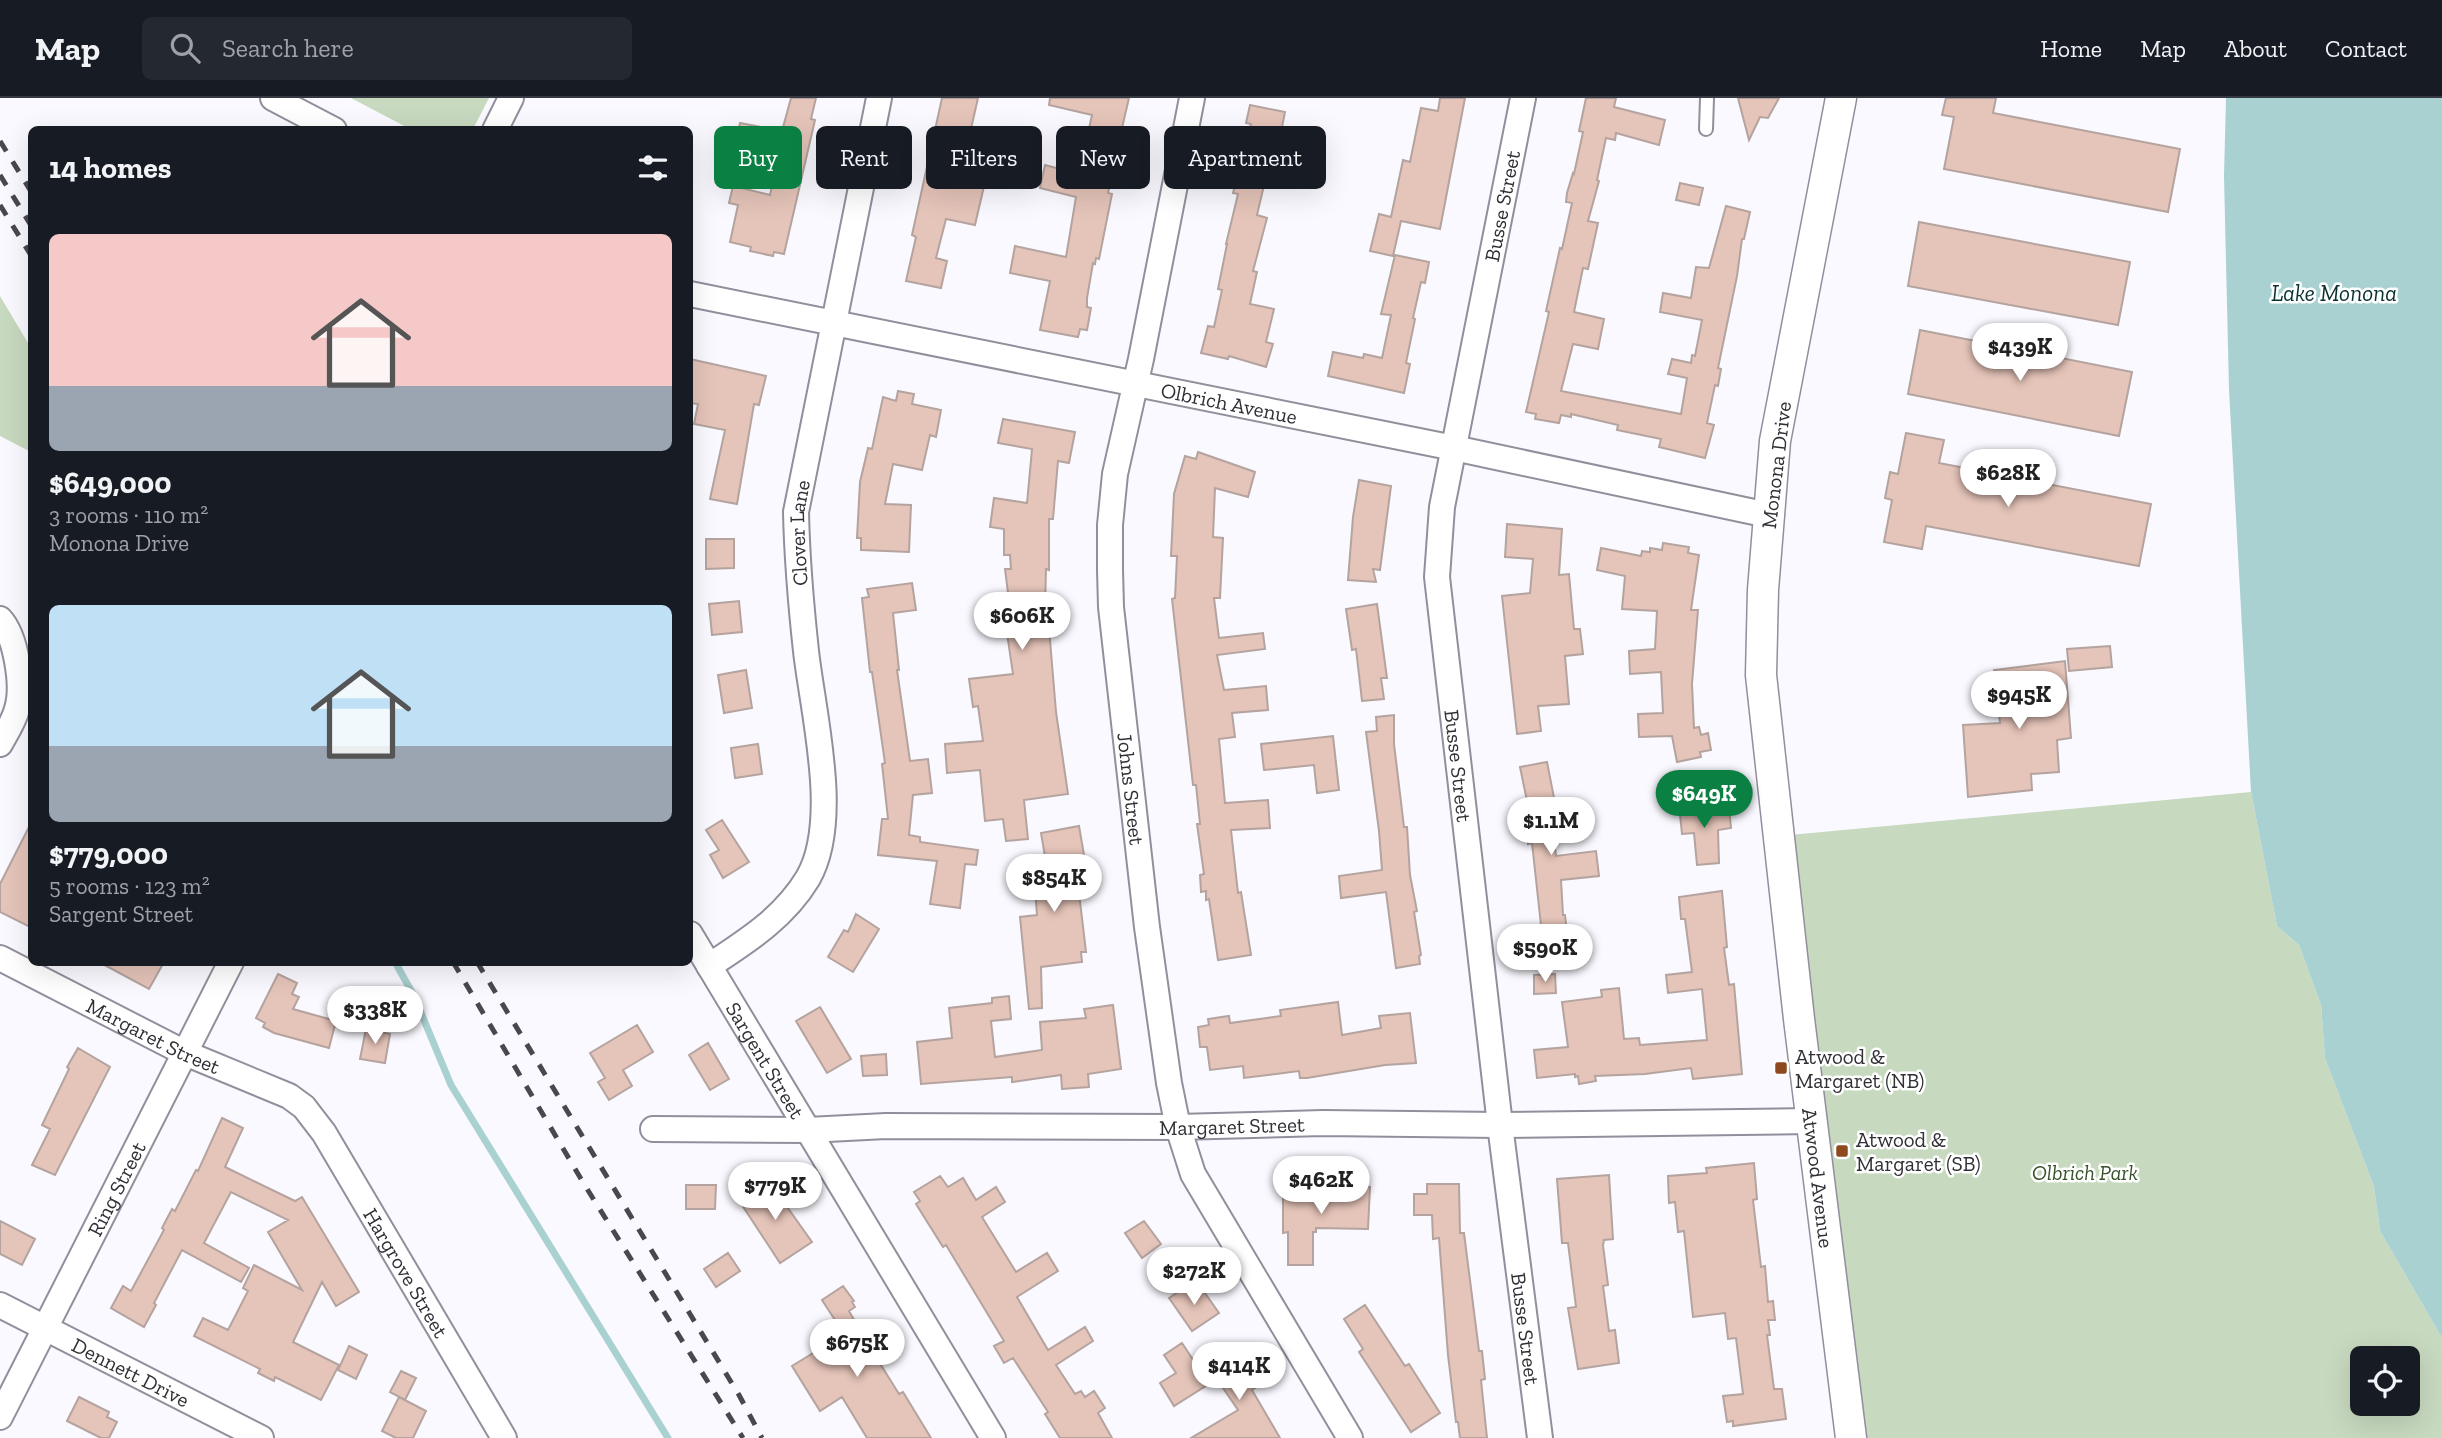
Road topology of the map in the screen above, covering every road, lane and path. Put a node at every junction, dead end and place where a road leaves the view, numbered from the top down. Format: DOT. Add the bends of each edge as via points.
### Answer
graph roads {
  1 [pos="273,98"];
  2 [pos="512,98"];
  3 [pos="879,98"];
  4 [pos="1192,98"];
  5 [pos="1523,98"];
  6 [pos="1707,98"];
  7 [pos="1842,98"];
  8 [pos="326,126"];
  9 [pos="497,126"];
  10 [pos="1706,130"];
  11 [pos="693,295"];
  12 [pos="836,322"];
  13 [pos="1136,383"];
  14 [pos="1454,448"];
  15 [pos="1768,515"];
  16 [pos="4,624"];
  17 [pos="0,744"];
  18 [pos="1779,836"];
  19 [pos="693,939"];
  20 [pos="0,958"];
  21 [pos="228,966"];
  22 [pos="709,966"];
  23 [pos="185,1053"];
  24 [pos="306,1109"];
  25 [pos="1812,1121"];
  26 [pos="1500,1125"];
  27 [pos="1178,1126"];
  28 [pos="653,1129"];
  29 [pos="808,1130"];
  30 [pos="0,1305"];
  31 [pos="45,1328"];
  32 [pos="0,1417"];
  33 [pos="261,1438"];
  34 [pos="504,1438"];
  35 [pos="993,1438"];
  36 [pos="1350,1438"];
  37 [pos="1540,1438"];
  38 [pos="1851,1438"];
  1 -- 8 [label="street"];
  2 -- 9 [label="street"];
  3 -- 12 [label="street, Clover Lane"];
  4 -- 13 [label="street, Johns Street"];
  5 -- 14 [label="street, Busse Street"];
  6 -- 10 [label="lane"];
  7 -- 15 [label="street, Monona Drive" via="1774,441"];
  11 -- 12 [label="street, Olbrich Avenue"];
  12 -- 13 [label="street, Olbrich Avenue"];
  12 -- 22 [label="street, Clover Lane" via="796,512 806,651 824,793 821,838 813,867 789,906"];
  13 -- 14 [label="street, Olbrich Avenue"];
  13 -- 27 [label="street, Johns Street" via="1115,474 1111,607 1147,927"];
  14 -- 15 [label="street, Olbrich Avenue"];
  14 -- 26 [label="street, Busse Street" via="1442,507 1437,577"];
  15 -- 18 [label="street, Monona Drive" via="1761,676"];
  16 -- 17 [label="street" via="20,680 18,708"];
  18 -- 25 [label="street, Atwood Avenue"];
  19 -- 22 [label="street, Sargent Street"];
  20 -- 23 [label="street, Margaret Street"];
  21 -- 23 [label="street, Ring Street"];
  22 -- 29 [label="street, Sargent Street"];
  23 -- 24 [label="street, Margaret Street" via="289,1096"];
  23 -- 31 [label="street, Ring Street"];
  24 -- 34 [label="street, Hargrove Street"];
  25 -- 26 [label="street, Margaret Street"];
  25 -- 38 [label="street, Atwood Avenue"];
  26 -- 27 [label="street, Margaret Street"];
  26 -- 37 [label="street, Busse Street"];
  27 -- 29 [label="street, Margaret Street"];
  27 -- 36 [label="street, Johns Street" via="1193,1174"];
  28 -- 29 [label="street, Margaret Street"];
  29 -- 35 [label="street, Sargent Street"];
  30 -- 31 [label="street, Dennett Drive"];
  31 -- 32 [label="street, Ring Street"];
  31 -- 33 [label="street, Dennett Drive"];
}
